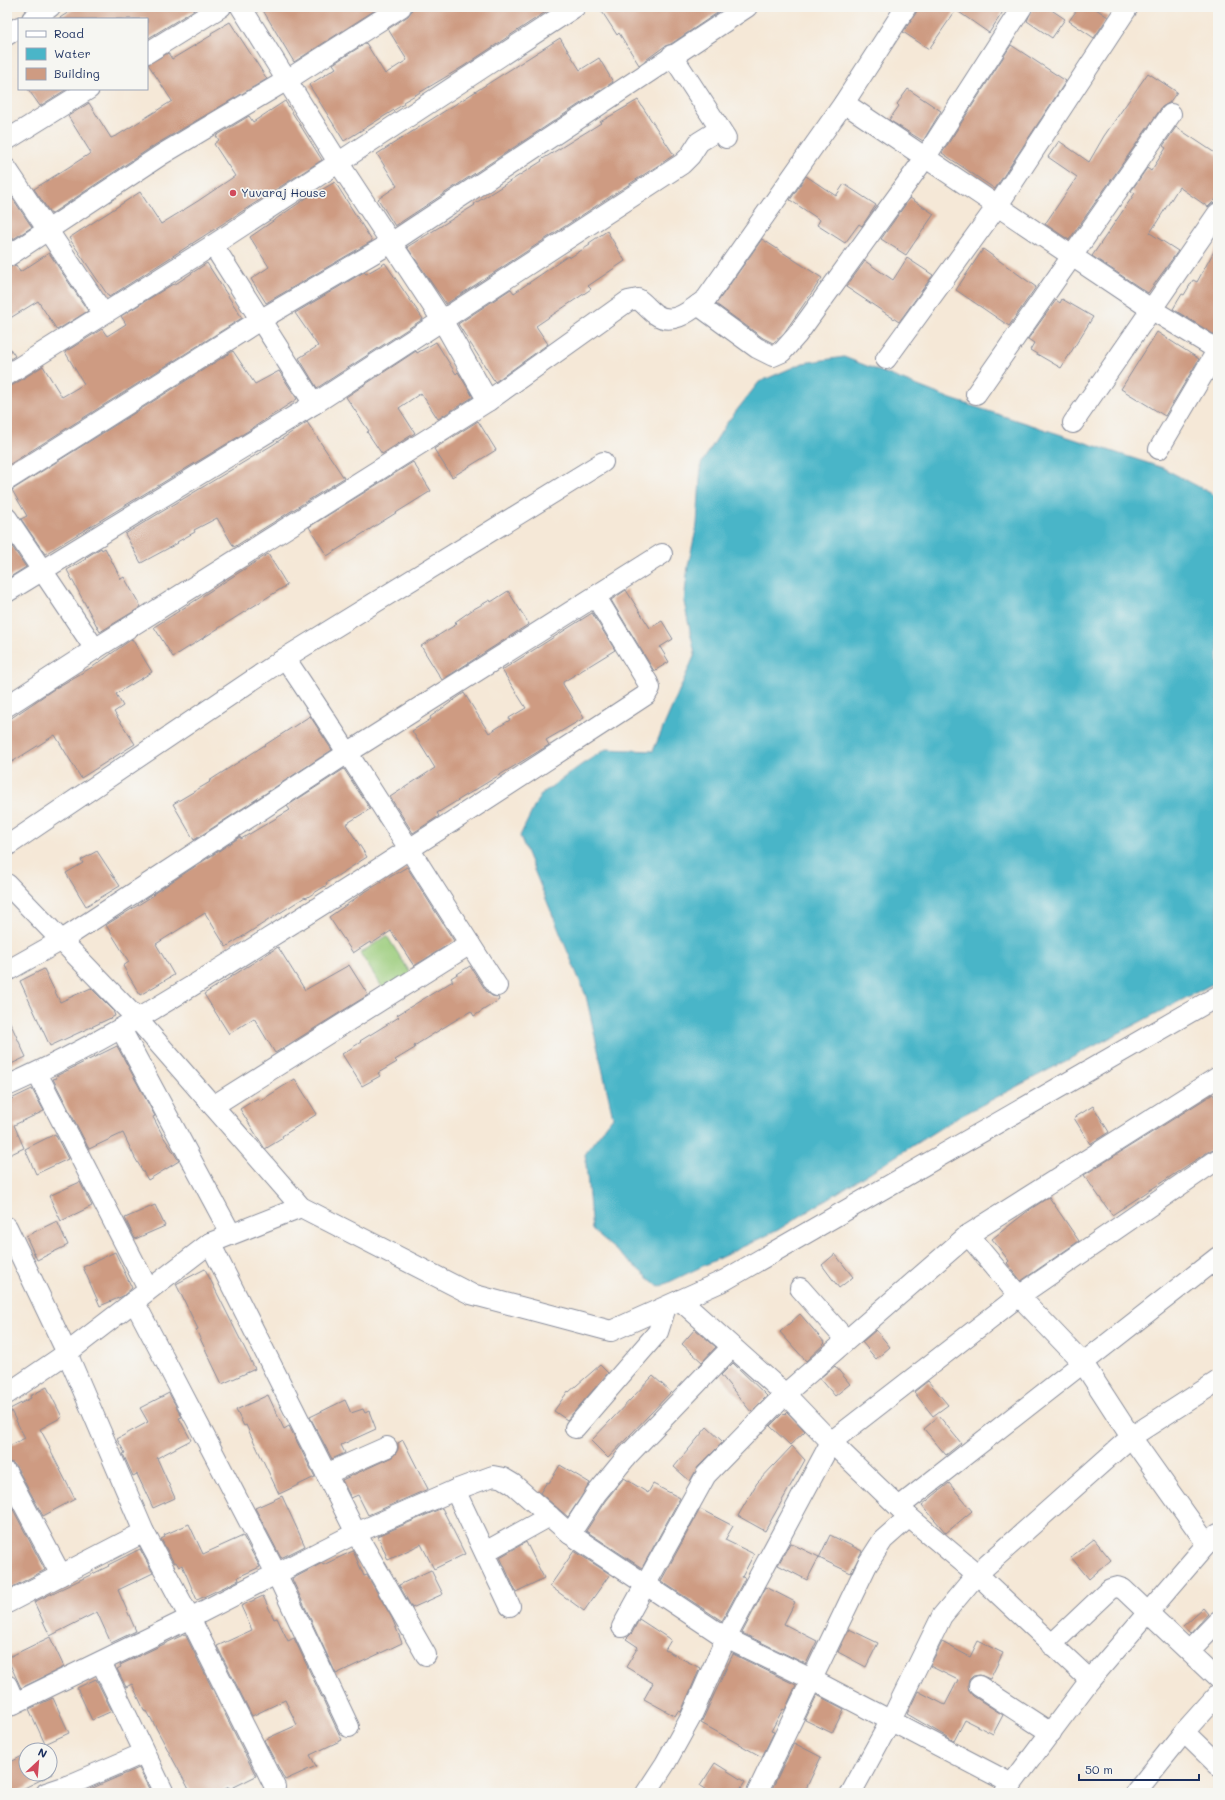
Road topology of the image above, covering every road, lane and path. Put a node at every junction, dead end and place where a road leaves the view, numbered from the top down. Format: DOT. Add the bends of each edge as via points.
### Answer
graph roads {
  1 [pos="50,7"];
  2 [pos="221,7"];
  3 [pos="241,7"];
  4 [pos="401,7"];
  5 [pos="575,7"];
  6 [pos="747,7"];
  7 [pos="906,7"];
  8 [pos="1022,7"];
  9 [pos="1128,7"];
  10 [pos="34,18"];
  11 [pos="18,29"];
  12 [pos="7,35"];
  13 [pos="148,52"];
  14 [pos="672,55"];
  15 [pos="287,80"];
  16 [pos="87,90"];
  17 [pos="844,103"];
  18 [pos="1170,114"];
  19 [pos="7,140"];
  20 [pos="925,158"];
  21 [pos="338,162"];
  22 [pos="7,169"];
  23 [pos="998,205"];
  24 [pos="1218,213"];
  25 [pos="48,230"];
  26 [pos="391,242"];
  27 [pos="213,244"];
  28 [pos="7,256"];
  29 [pos="1072,257"];
  30 [pos="698,305"];
  31 [pos="1151,309"];
  32 [pos="103,313"];
  33 [pos="260,320"];
  34 [pos="442,320"];
  35 [pos="1218,349"];
  36 [pos="886,359"];
  37 [pos="7,375"];
  38 [pos="976,394"];
  39 [pos="488,401"];
  40 [pos="314,404"];
  41 [pos="1073,423"];
  42 [pos="1159,449"];
  43 [pos="603,462"];
  44 [pos="7,480"];
  45 [pos="7,518"];
  46 [pos="662,554"];
  47 [pos="41,570"];
  48 [pos="7,592"];
  49 [pos="596,597"];
  50 [pos="95,649"];
  51 [pos="285,658"];
  52 [pos="7,706"];
  53 [pos="349,752"];
  54 [pos="7,846"];
  55 [pos="410,850"];
  56 [pos="7,884"];
  57 [pos="62,940"];
  58 [pos="470,944"];
  59 [pos="7,971"];
  60 [pos="497,986"];
  61 [pos="1218,996"];
  62 [pos="129,1025"];
  63 [pos="37,1073"];
  64 [pos="1218,1077"];
  65 [pos="7,1086"];
  66 [pos="213,1106"];
  67 [pos="1218,1159"];
  68 [pos="301,1207"];
  69 [pos="7,1227"];
  70 [pos="231,1234"];
  71 [pos="968,1235"];
  72 [pos="210,1244"];
  73 [pos="1218,1257"];
  74 [pos="800,1288"];
  75 [pos="141,1296"];
  76 [pos="1019,1296"];
  77 [pos="673,1304"];
  78 [pos="846,1340"];
  79 [pos="732,1347"];
  80 [pos="67,1353"];
  81 [pos="1083,1363"];
  82 [pos="1218,1381"];
  83 [pos="7,1394"];
  84 [pos="785,1394"];
  85 [pos="574,1428"];
  86 [pos="1131,1437"];
  87 [pos="831,1442"];
  88 [pos="387,1447"];
  89 [pos="7,1473"];
  90 [pos="326,1474"];
  91 [pos="455,1490"];
  92 [pos="904,1512"];
  93 [pos="550,1516"];
  94 [pos="144,1532"];
  95 [pos="356,1533"];
  96 [pos="570,1534"];
  97 [pos="1212,1539"];
  98 [pos="485,1552"];
  99 [pos="977,1574"];
  100 [pos="61,1575"];
  101 [pos="277,1575"];
  102 [pos="645,1585"];
  103 [pos="7,1603"];
  104 [pos="510,1606"];
  105 [pos="1149,1613"];
  106 [pos="190,1618"];
  107 [pos="1218,1621"];
  108 [pos="622,1628"];
  109 [pos="726,1638"];
  110 [pos="1051,1645"];
  111 [pos="1189,1651"];
  112 [pos="426,1655"];
  113 [pos="101,1662"];
  114 [pos="811,1679"];
  115 [pos="1218,1679"];
  116 [pos="1090,1680"];
  117 [pos="979,1686"];
  118 [pos="1218,1694"];
  119 [pos="10,1698"];
  120 [pos="891,1720"];
  121 [pos="349,1727"];
  122 [pos="1051,1732"];
  123 [pos="1184,1732"];
  124 [pos="144,1753"];
  125 [pos="1218,1765"];
  126 [pos="275,1787"];
  127 [pos="1008,1788"];
  128 [pos="69,1790"];
  129 [pos="46,1793"];
  130 [pos="164,1793"];
  131 [pos="646,1793"];
  132 [pos="757,1793"];
  133 [pos="851,1793"];
  134 [pos="1135,1793"];
  1 -- 10 [label="street"];
  2 -- 13 [label="street"];
  3 -- 15 [label="street"];
  4 -- 15 [label="street"];
  5 -- 21 [label="street"];
  6 -- 14 [label="street"];
  7 -- 17 [label="street"];
  8 -- 20 [label="street"];
  9 -- 23 [label="street"];
  11 -- 12 [label="street"];
  14 -- 26 [label="street"];
  14 -- 34 [label="street" via="723,133 699,142 682,164"];
  15 -- 21 [label="street"];
  15 -- 25 [label="street" via="161,156"];
  16 -- 19 [label="street"];
  17 -- 20 [label="street"];
  17 -- 30 [label="street" via="706,299"];
  18 -- 29 [label="street"];
  20 -- 23 [label="street"];
  20 -- 30 [label="street" via="782,352 773,356 757,348"];
  21 -- 26 [label="street"];
  21 -- 27 [label="street"];
  22 -- 25 [label="street"];
  23 -- 29 [label="street"];
  23 -- 36 [label="street"];
  24 -- 31 [label="street"];
  25 -- 28 [label="street"];
  25 -- 32 [label="street"];
  26 -- 33 [label="street"];
  26 -- 34 [label="street"];
  27 -- 32 [label="street"];
  27 -- 33 [label="street"];
  29 -- 31 [label="street"];
  29 -- 38 [label="street"];
  30 -- 39 [label="street" via="671,319 653,314 638,299 628,301"];
  31 -- 35 [label="street"];
  31 -- 41 [label="street"];
  32 -- 37 [label="street"];
  33 -- 40 [label="street"];
  33 -- 44 [label="street"];
  34 -- 39 [label="street"];
  34 -- 40 [label="street"];
  35 -- 42 [label="street"];
  39 -- 50 [label="street"];
  40 -- 47 [label="street"];
  43 -- 51 [label="street"];
  45 -- 47 [label="street"];
  46 -- 49 [label="street"];
  47 -- 48 [label="street"];
  47 -- 50 [label="street"];
  49 -- 53 [label="street"];
  49 -- 55 [label="street" via="648,683 649,692"];
  50 -- 52 [label="street"];
  51 -- 53 [label="street"];
  51 -- 54 [label="street"];
  53 -- 55 [label="street"];
  53 -- 57 [label="street"];
  55 -- 58 [label="street"];
  55 -- 62 [label="street"];
  56 -- 57 [label="street"];
  57 -- 59 [label="street"];
  57 -- 62 [label="street"];
  58 -- 60 [label="street"];
  58 -- 66 [label="street"];
  61 -- 77 [label="street" via="725,1280"];
  62 -- 63 [label="street"];
  62 -- 66 [label="street"];
  62 -- 70 [label="street"];
  63 -- 65 [label="street"];
  63 -- 75 [label="street"];
  64 -- 71 [label="street"];
  66 -- 68 [label="street"];
  67 -- 76 [label="street"];
  68 -- 70 [label="street"];
  68 -- 77 [label="street" via="470,1294 612,1332"];
  69 -- 80 [label="street"];
  70 -- 72 [label="street"];
  71 -- 76 [label="street"];
  71 -- 78 [label="street"];
  72 -- 75 [label="street"];
  72 -- 90 [label="street"];
  73 -- 81 [label="street"];
  74 -- 78 [label="street"];
  75 -- 80 [label="street"];
  75 -- 101 [label="street"];
  76 -- 81 [label="street"];
  76 -- 87 [label="street"];
  77 -- 79 [label="street"];
  77 -- 85 [label="street" via="658,1332"];
  78 -- 84 [label="street"];
  79 -- 84 [label="street"];
  79 -- 96 [label="street" via="628,1455 596,1494"];
  80 -- 83 [label="street"];
  80 -- 94 [label="street"];
  81 -- 86 [label="street"];
  81 -- 92 [label="street"];
  82 -- 86 [label="street"];
  84 -- 87 [label="street"];
  84 -- 102 [label="street" via="706,1475"];
  86 -- 97 [label="street"];
  86 -- 99 [label="street"];
  87 -- 92 [label="street"];
  87 -- 109 [label="street"];
  88 -- 90 [label="street"];
  89 -- 100 [label="street"];
  90 -- 95 [label="street"];
  91 -- 93 [label="street" via="493,1476 503,1478"];
  91 -- 95 [label="street"];
  91 -- 98 [label="street"];
  92 -- 99 [label="street"];
  92 -- 114 [label="street" via="867,1565"];
  93 -- 96 [label="street"];
  93 -- 98 [label="street"];
  94 -- 100 [label="street"];
  94 -- 106 [label="street"];
  95 -- 101 [label="street"];
  95 -- 112 [label="street"];
  96 -- 102 [label="street"];
  97 -- 105 [label="street"];
  98 -- 104 [label="street"];
  99 -- 110 [label="street"];
  99 -- 120 [label="street" via="942,1616"];
  100 -- 103 [label="street"];
  101 -- 106 [label="street"];
  101 -- 121 [label="street"];
  102 -- 108 [label="street"];
  102 -- 109 [label="street"];
  105 -- 110 [label="street" via="1123,1589 1110,1589"];
  105 -- 111 [label="street"];
  105 -- 116 [label="street"];
  106 -- 113 [label="street"];
  106 -- 126 [label="street"];
  107 -- 111 [label="street"];
  109 -- 114 [label="street"];
  109 -- 131 [label="street" via="691,1717"];
  110 -- 116 [label="street"];
  111 -- 115 [label="street"];
  113 -- 119 [label="street"];
  113 -- 124 [label="street"];
  114 -- 120 [label="street"];
  114 -- 132 [label="street"];
  116 -- 122 [label="street"];
  117 -- 122 [label="street"];
  118 -- 123 [label="street"];
  120 -- 127 [label="street"];
  120 -- 133 [label="street"];
  122 -- 127 [label="street"];
  123 -- 125 [label="street"];
  123 -- 134 [label="street"];
  124 -- 128 [label="street"];
  124 -- 130 [label="street"];
  128 -- 129 [label="street"];
}
